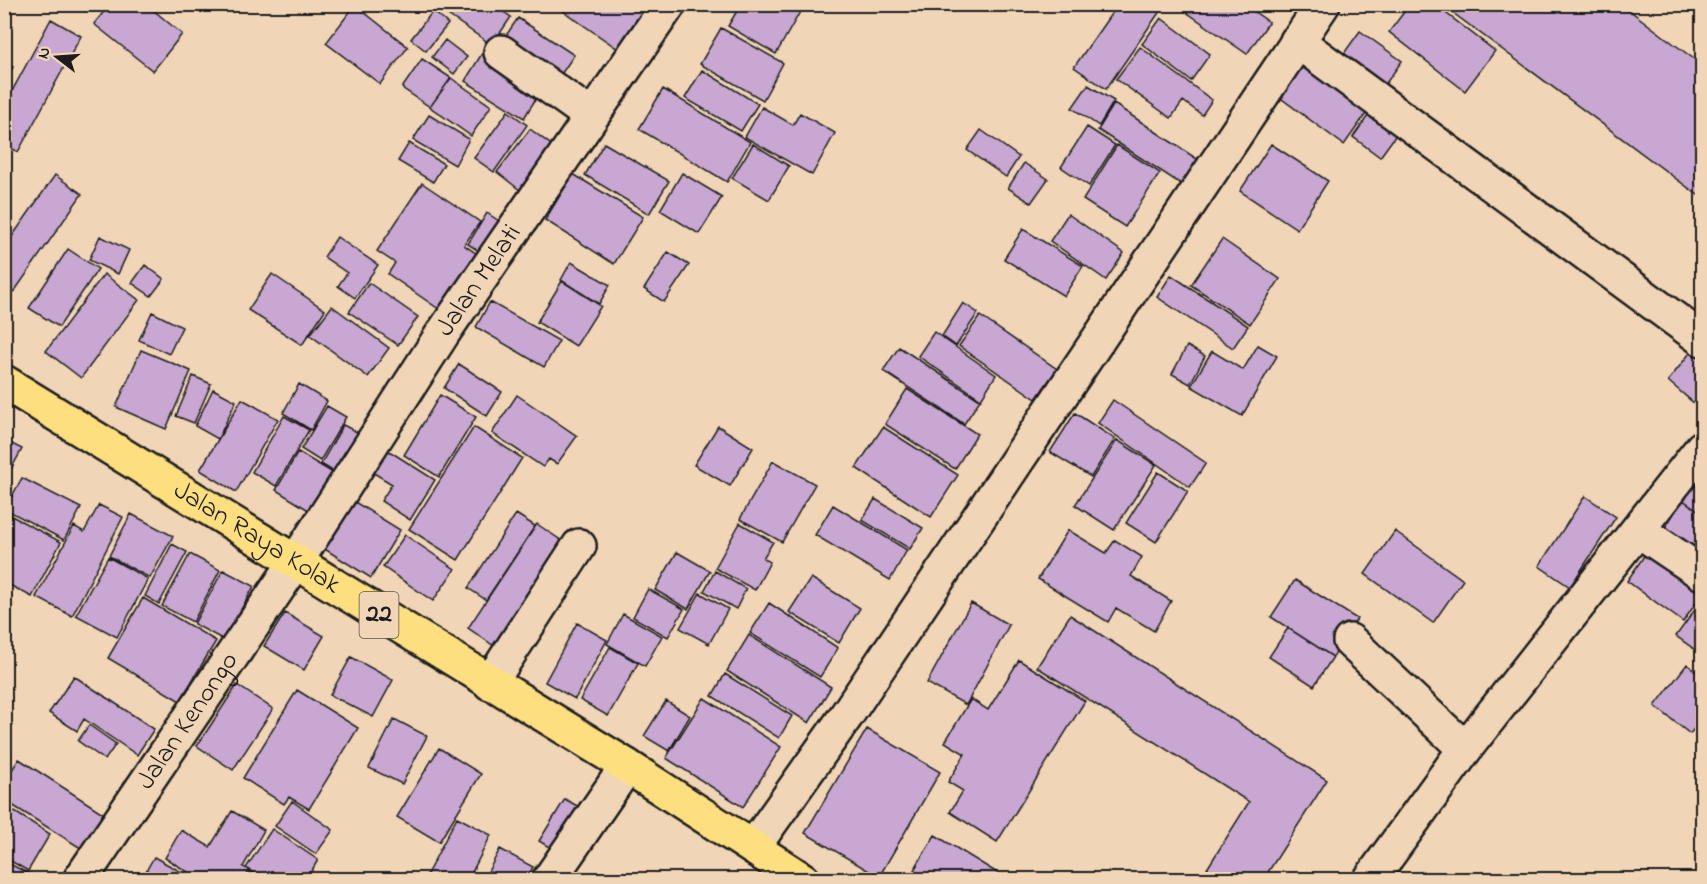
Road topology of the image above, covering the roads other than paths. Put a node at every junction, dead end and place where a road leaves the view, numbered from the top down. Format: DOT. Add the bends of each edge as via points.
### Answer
graph roads {
  1 [pos="1323,4"];
  2 [pos="658,8"];
  3 [pos="1297,41"];
  4 [pos="501,52"];
  5 [pos="591,116"];
  6 [pos="1702,339"];
  7 [pos="4,382"];
  8 [pos="1702,448"];
  9 [pos="1638,530"];
  10 [pos="579,546"];
  11 [pos="295,563"];
  12 [pos="1702,573"];
  13 [pos="1350,641"];
  14 [pos="490,683"];
  15 [pos="1465,749"];
  16 [pos="627,766"];
  17 [pos="777,867"];
  18 [pos="80,879"];
  19 [pos="549,879"];
  20 [pos="1370,879"];
  1 -- 3 [label="street"];
  2 -- 5 [label="street, Jalan Melati"];
  3 -- 6 [label="street"];
  3 -- 17 [label="street" via="846,716"];
  4 -- 5 [label="street"];
  5 -- 11 [label="street, Jalan Melati" via="443,333"];
  7 -- 11 [label="highway, Jalan Raya Kolak / 22"];
  8 -- 9 [label="street"];
  9 -- 12 [label="street"];
  9 -- 15 [label="street"];
  10 -- 14 [label="street"];
  11 -- 14 [label="highway, Jalan Raya Kolak / 22"];
  11 -- 18 [label="street, Jalan Kenongo"];
  13 -- 15 [label="street"];
  14 -- 16 [label="highway, Jalan Raya Kolak / 22"];
  15 -- 20 [label="street"];
  16 -- 17 [label="highway, Jalan Raya Kolak / 22"];
  16 -- 19 [label="street"];
}
